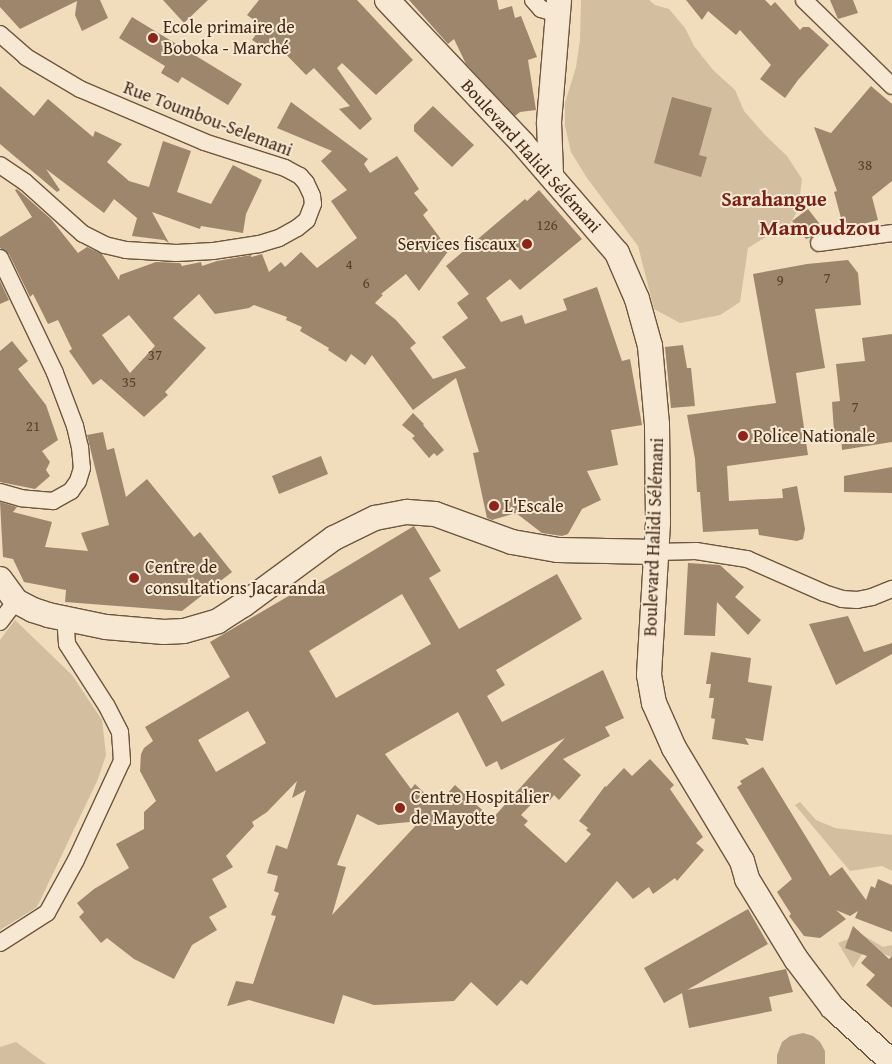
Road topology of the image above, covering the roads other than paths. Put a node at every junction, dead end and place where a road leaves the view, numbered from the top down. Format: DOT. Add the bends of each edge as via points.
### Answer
graph roads {
  1 [pos="387,0"];
  2 [pos="533,0"];
  3 [pos="804,0"];
  4 [pos="559,7"];
  5 [pos="0,34"];
  6 [pos="892,86"];
  7 [pos="549,122"];
  8 [pos="523,144"];
  9 [pos="0,165"];
  10 [pos="551,174"];
  11 [pos="892,233"];
  12 [pos="819,243"];
  13 [pos="0,258"];
  14 [pos="0,492"];
  15 [pos="656,552"];
  16 [pos="0,579"];
  17 [pos="892,589"];
  18 [pos="16,601"];
  19 [pos="64,618"];
  20 [pos="0,622"];
  21 [pos="0,943"];
  22 [pos="892,1062"];
  1 -- 8 [label="street, Boulevard Halidi Sélémani"];
  2 -- 4 [label="street" via="542,9"];
  3 -- 6 [label="street"];
  4 -- 7 [label="street"];
  5 -- 9 [label="street, Rue Toumbou-Selemani" via="26,57 80,89 204,142 285,168 300,176 313,204 307,220 297,228 259,244 194,252 126,250 105,245 83,234 25,182"];
  7 -- 8 [label="street"];
  7 -- 10 [label="street"];
  8 -- 10 [label="street, Boulevard Halidi Sélémani"];
  10 -- 15 [label="street, Boulevard Halidi Sélémani" via="617,253 637,299 650,346 657,424"];
  11 -- 12 [label="street"];
  13 -- 14 [label="street" via="55,373 75,426 82,468 71,491 53,501"];
  15 -- 17 [label="street" via="696,551 746,559 842,599 872,597"];
  15 -- 19 [label="street" via="558,550 512,542 435,514 407,512 376,518 334,538 243,606 218,621 199,627 184,631 142,631"];
  15 -- 22 [label="street, Boulevard Halidi Sélémani" via="648,675 665,732 742,861 746,879 818,992 852,1028"];
  16 -- 18 [label="street"];
  18 -- 19 [label="street" via="33,610"];
  18 -- 20 [label="street"];
  19 -- 21 [label="street" via="67,644 120,732 122,761 76,860 47,913"];
}
